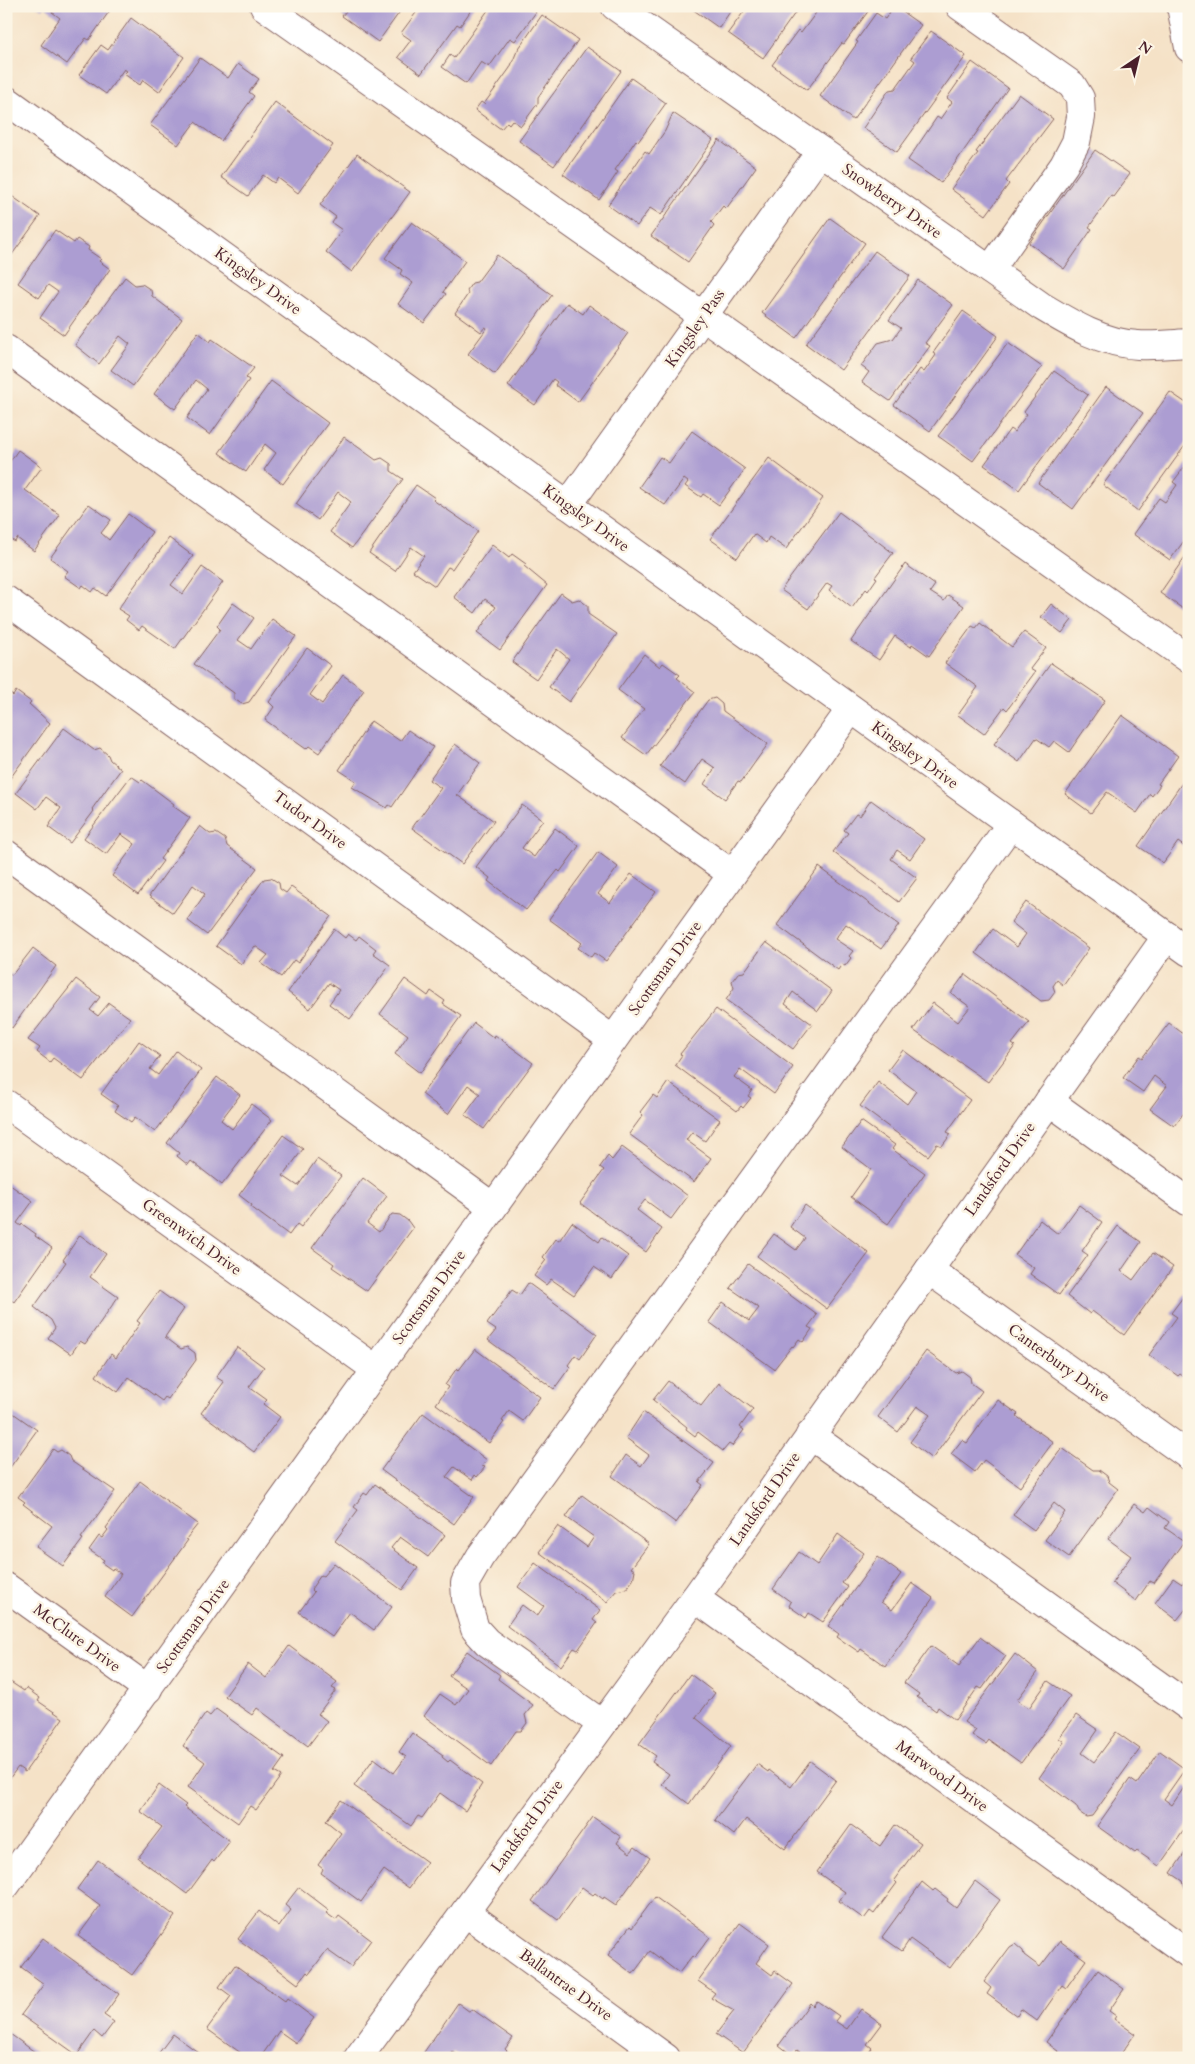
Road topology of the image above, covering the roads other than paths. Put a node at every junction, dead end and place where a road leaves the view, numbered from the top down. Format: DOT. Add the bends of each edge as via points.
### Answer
graph roads {
  1 [pos="264,6"];
  2 [pos="615,6"];
  3 [pos="960,6"];
  4 [pos="6,100"];
  5 [pos="821,151"];
  6 [pos="990,270"];
  7 [pos="703,316"];
  8 [pos="1189,343"];
  9 [pos="6,349"];
  10 [pos="568,505"];
  11 [pos="6,600"];
  12 [pos="1189,660"];
  13 [pos="851,709"];
  14 [pos="1011,824"];
  15 [pos="6,854"];
  16 [pos="732,874"];
  17 [pos="1178,944"];
  18 [pos="613,1040"];
  19 [pos="1049,1102"];
  20 [pos="6,1104"];
  21 [pos="1189,1202"];
  22 [pos="493,1207"];
  23 [pos="929,1270"];
  24 [pos="377,1370"];
  25 [pos="810,1436"];
  26 [pos="1189,1456"];
  27 [pos="6,1587"];
  28 [pos="694,1598"];
  29 [pos="148,1689"];
  30 [pos="1189,1707"];
  31 [pos="602,1724"];
  32 [pos="11,1869"];
  33 [pos="465,1912"];
  34 [pos="1189,1954"];
  35 [pos="358,2058"];
  36 [pos="666,2058"];
  1 -- 7 [label="street"];
  2 -- 5 [label="street, Snowberry Drive"];
  3 -- 6 [label="street" via="1072,85 1080,98 1081,117 1076,142 1064,165"];
  4 -- 10 [label="street, Kingsley Drive"];
  5 -- 6 [label="street, Snowberry Drive"];
  5 -- 7 [label="street, Kingsley Pass"];
  6 -- 8 [label="street, Snowberry Drive" via="1041,306 1082,329 1111,340 1138,345"];
  7 -- 10 [label="street, Kingsley Pass"];
  7 -- 12 [label="street"];
  9 -- 16 [label="street"];
  10 -- 13 [label="street, Kingsley Drive"];
  11 -- 18 [label="street, Tudor Drive"];
  13 -- 14 [label="street, Kingsley Drive"];
  13 -- 16 [label="street, Scottsman Drive"];
  14 -- 17 [label="street, Kingsley Drive"];
  14 -- 31 [label="street" via="480,1557 465,1583 470,1616 475,1629 486,1642"];
  15 -- 22 [label="street"];
  16 -- 18 [label="street, Scottsman Drive"];
  17 -- 19 [label="street, Landsford Drive"];
  18 -- 22 [label="street, Scottsman Drive"];
  19 -- 21 [label="street"];
  19 -- 23 [label="street, Landsford Drive"];
  20 -- 24 [label="street, Greenwich Drive"];
  22 -- 24 [label="street, Scottsman Drive"];
  23 -- 25 [label="street, Landsford Drive"];
  23 -- 26 [label="street, Canterbury Drive"];
  24 -- 29 [label="street, Scottsman Drive"];
  25 -- 28 [label="street, Landsford Drive"];
  25 -- 30 [label="street"];
  27 -- 29 [label="street, McClure Drive"];
  28 -- 31 [label="street, Landsford Drive"];
  28 -- 34 [label="street, Marwood Drive"];
  29 -- 32 [label="street, Scottsman Drive"];
  31 -- 33 [label="street, Landsford Drive"];
  33 -- 35 [label="street, Landsford Drive"];
  33 -- 36 [label="street, Ballantrae Drive"];
}
